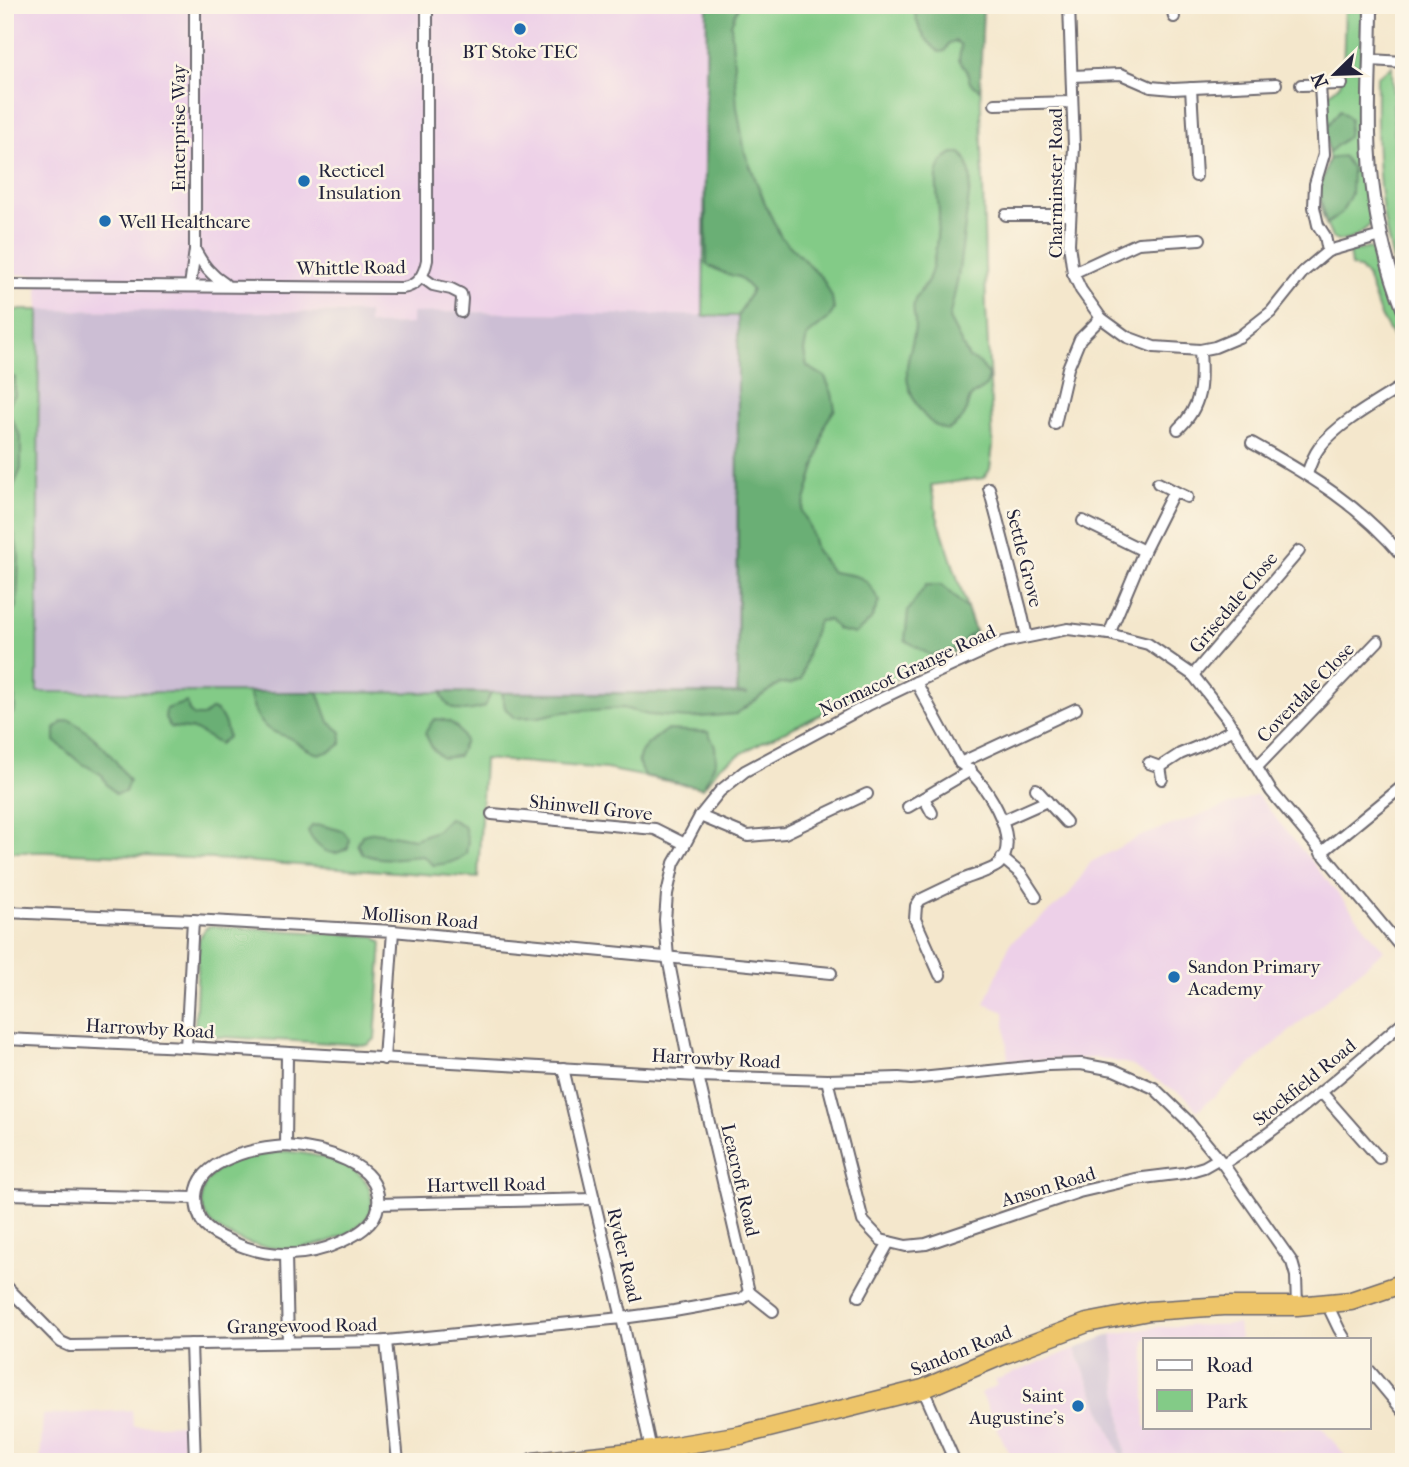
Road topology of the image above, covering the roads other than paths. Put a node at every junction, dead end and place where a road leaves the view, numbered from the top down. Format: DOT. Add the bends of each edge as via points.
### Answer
graph roads {
  1 [pos="195,5"];
  2 [pos="427,5"];
  3 [pos="1069,5"];
  4 [pos="1371,5"];
  5 [pos="1370,60"];
  6 [pos="1404,62"];
  7 [pos="1072,76"];
  8 [pos="1276,84"];
  9 [pos="1342,84"];
  10 [pos="1301,85"];
  11 [pos="1320,85"];
  12 [pos="1191,88"];
  13 [pos="1071,102"];
  14 [pos="995,104"];
  15 [pos="1196,176"];
  16 [pos="1006,215"];
  17 [pos="1070,215"];
  18 [pos="1381,236"];
  19 [pos="1200,239"];
  20 [pos="195,250"];
  21 [pos="1328,251"];
  22 [pos="1073,273"];
  23 [pos="422,277"];
  24 [pos="5,285"];
  25 [pos="191,286"];
  26 [pos="227,286"];
  27 [pos="1404,311"];
  28 [pos="461,312"];
  29 [pos="1101,318"];
  30 [pos="1200,350"];
  31 [pos="1404,385"];
  32 [pos="1055,424"];
  33 [pos="1178,429"];
  34 [pos="1252,443"];
  35 [pos="1307,474"];
  36 [pos="1158,483"];
  37 [pos="989,488"];
  38 [pos="1174,491"];
  39 [pos="1187,497"];
  40 [pos="1083,521"];
  41 [pos="1144,551"];
  42 [pos="1299,551"];
  43 [pos="1404,558"];
  44 [pos="1109,634"];
  45 [pos="1027,637"];
  46 [pos="1378,641"];
  47 [pos="1193,676"];
  48 [pos="916,682"];
  49 [pos="1076,709"];
  50 [pos="1234,729"];
  51 [pos="960,763"];
  52 [pos="1149,763"];
  53 [pos="1257,767"];
  54 [pos="971,770"];
  55 [pos="1404,785"];
  56 [pos="1035,789"];
  57 [pos="867,794"];
  58 [pos="924,798"];
  59 [pos="1047,801"];
  60 [pos="908,807"];
  61 [pos="932,813"];
  62 [pos="492,814"];
  63 [pos="700,816"];
  64 [pos="1002,821"];
  65 [pos="1066,822"];
  66 [pos="684,844"];
  67 [pos="1321,853"];
  68 [pos="1002,858"];
  69 [pos="1036,897"];
  70 [pos="5,912"];
  71 [pos="193,920"];
  72 [pos="1404,930"];
  73 [pos="393,931"];
  74 [pos="1393,939"];
  75 [pos="1404,951"];
  76 [pos="668,958"];
  77 [pos="831,973"];
  78 [pos="940,975"];
  79 [pos="1404,1021"];
  80 [pos="5,1039"];
  81 [pos="186,1047"];
  82 [pos="287,1053"];
  83 [pos="384,1059"];
  84 [pos="563,1068"];
  85 [pos="695,1075"];
  86 [pos="827,1080"];
  87 [pos="1322,1093"];
  88 [pos="286,1146"];
  89 [pos="1379,1158"];
  90 [pos="1220,1161"];
  91 [pos="5,1194"];
  92 [pos="196,1198"];
  93 [pos="594,1199"];
  94 [pos="378,1204"];
  95 [pos="889,1242"];
  96 [pos="286,1255"];
  97 [pos="1404,1283"];
  98 [pos="5,1285"];
  99 [pos="749,1292"];
  100 [pos="859,1296"];
  101 [pos="1327,1304"];
  102 [pos="1297,1306"];
  103 [pos="773,1311"];
  104 [pos="622,1318"];
  105 [pos="1345,1338"];
  106 [pos="386,1341"];
  107 [pos="288,1342"];
  108 [pos="191,1344"];
  109 [pos="1370,1371"];
  110 [pos="923,1390"];
  111 [pos="1404,1412"];
  112 [pos="651,1450"];
  113 [pos="195,1462"];
  114 [pos="398,1462"];
  115 [pos="533,1462"];
  116 [pos="955,1462"];
  1 -- 20 [label="street, Enterprise Way"];
  2 -- 23 [label="street, Whittle Road" via="427,260"];
  3 -- 7 [label="street, Charminster Road"];
  4 -- 5 [label="street"];
  5 -- 6 [label="street"];
  5 -- 18 [label="street" via="1369,134"];
  7 -- 12 [label="street" via="1121,74 1151,87"];
  7 -- 13 [label="street, Charminster Road"];
  8 -- 12 [label="street"];
  9 -- 11 [label="street"];
  10 -- 11 [label="street"];
  11 -- 21 [label="street" via="1324,154 1314,207"];
  12 -- 15 [label="street"];
  13 -- 14 [label="street"];
  13 -- 17 [label="street, Charminster Road"];
  16 -- 17 [label="street"];
  17 -- 22 [label="street, Charminster Road"];
  18 -- 21 [label="street, Charminster Road"];
  18 -- 27 [label="street"];
  19 -- 22 [label="street" via="1138,243"];
  20 -- 25 [label="street, Enterprise Way"];
  20 -- 26 [label="street" via="213,277"];
  21 -- 30 [label="street, Charminster Road" via="1303,272 1270,312 1239,337"];
  22 -- 29 [label="street, Charminster Road"];
  23 -- 26 [label="street, Whittle Road" via="402,288"];
  23 -- 28 [label="street" via="461,294"];
  24 -- 25 [label="street, Whittle Road"];
  25 -- 26 [label="street, Whittle Road"];
  29 -- 30 [label="street, Charminster Road" via="1128,337 1154,346"];
  29 -- 32 [label="street" via="1080,339"];
  30 -- 33 [label="street" via="1202,381 1196,406"];
  31 -- 35 [label="street" via="1331,434"];
  34 -- 35 [label="street"];
  35 -- 43 [label="street" via="1353,506"];
  36 -- 38 [label="street"];
  37 -- 45 [label="street, Settle Grove"];
  38 -- 39 [label="street"];
  38 -- 41 [label="street"];
  40 -- 41 [label="street"];
  41 -- 44 [label="street"];
  42 -- 47 [label="street, Grisedale Close"];
  44 -- 45 [label="street, Normacot Grange Road" via="1068,629"];
  44 -- 47 [label="street, Normacot Grange Road" via="1148,644"];
  45 -- 48 [label="street, Normacot Grange Road" via="1004,642"];
  46 -- 53 [label="street, Coverdale Close"];
  47 -- 50 [label="street, Normacot Grange Road"];
  48 -- 51 [label="street"];
  48 -- 63 [label="street, Normacot Grange Road" via="745,771 720,791"];
  49 -- 51 [label="street"];
  50 -- 52 [label="street" via="1180,754 1161,773"];
  50 -- 53 [label="street, Normacot Grange Road"];
  51 -- 54 [label="street"];
  53 -- 67 [label="street, Normacot Grange Road"];
  54 -- 58 [label="street"];
  54 -- 64 [label="street"];
  55 -- 67 [label="street"];
  56 -- 59 [label="street"];
  57 -- 63 [label="street" via="785,833 748,836"];
  58 -- 60 [label="street"];
  58 -- 61 [label="street"];
  59 -- 64 [label="street"];
  59 -- 65 [label="street"];
  62 -- 66 [label="street, Shinwell Grove" via="655,829"];
  63 -- 66 [label="street, Normacot Grange Road"];
  64 -- 68 [label="street" via="1007,836"];
  66 -- 76 [label="street, Normacot Grange Road" via="667,894"];
  67 -- 74 [label="street, Normacot Grange Road"];
  68 -- 69 [label="street" via="1021,874"];
  68 -- 78 [label="street" via="998,865 920,900 916,906 915,919"];
  70 -- 71 [label="street, Mollison Road"];
  71 -- 73 [label="street, Mollison Road"];
  71 -- 81 [label="street"];
  72 -- 74 [label="street"];
  73 -- 76 [label="street, Mollison Road"];
  73 -- 83 [label="street"];
  74 -- 75 [label="street, Normacot Grange Road"];
  76 -- 77 [label="street, Mollison Road"];
  76 -- 85 [label="street, Normacot Grange Road"];
  79 -- 87 [label="street, Stockfield Road"];
  80 -- 81 [label="street, Harrowby Road"];
  81 -- 82 [label="street, Harrowby Road"];
  82 -- 83 [label="street, Harrowby Road"];
  82 -- 88 [label="street"];
  83 -- 84 [label="street, Harrowby Road"];
  84 -- 85 [label="street, Harrowby Road"];
  84 -- 93 [label="street, Ryder Road"];
  85 -- 86 [label="street, Harrowby Road"];
  85 -- 99 [label="street, Leacroft Road"];
  86 -- 90 [label="street, Harrowby Road" via="911,1079 1048,1065 1114,1070 1154,1087"];
  86 -- 95 [label="street" via="863,1221"];
  87 -- 89 [label="street"];
  87 -- 90 [label="street, Stockfield Road" via="1257,1143"];
  88 -- 92 [label="street" via="250,1151 220,1163 200,1181"];
  88 -- 94 [label="street" via="314,1148 359,1167 375,1187"];
  90 -- 95 [label="street, Anson Road" via="1184,1173 1079,1192 926,1244 906,1247"];
  90 -- 102 [label="street, Harrowby Road" via="1292,1262"];
  91 -- 92 [label="street"];
  92 -- 96 [label="street" via="201,1219 215,1234 254,1251"];
  93 -- 94 [label="street, Hartwell Road"];
  93 -- 104 [label="street, Ryder Road"];
  94 -- 96 [label="street" via="369,1224 350,1238"];
  95 -- 100 [label="street"];
  96 -- 107 [label="street"];
  97 -- 101 [label="highway, Sandon Road"];
  98 -- 108 [label="street, Grangewood Road" via="70,1346"];
  99 -- 103 [label="street"];
  99 -- 104 [label="street" via="742,1299"];
  101 -- 102 [label="highway, Sandon Road"];
  101 -- 105 [label="street"];
  102 -- 110 [label="highway, Sandon Road" via="1149,1311 1087,1322"];
  104 -- 106 [label="street, Grangewood Road"];
  104 -- 112 [label="street, Ryder Road"];
  106 -- 107 [label="street, Grangewood Road"];
  106 -- 114 [label="street"];
  107 -- 108 [label="street, Grangewood Road"];
  108 -- 113 [label="street"];
  109 -- 111 [label="street"];
  110 -- 112 [label="highway, Sandon Road" via="741,1435"];
  110 -- 116 [label="street"];
  112 -- 115 [label="highway, Sandon Road"];
}
